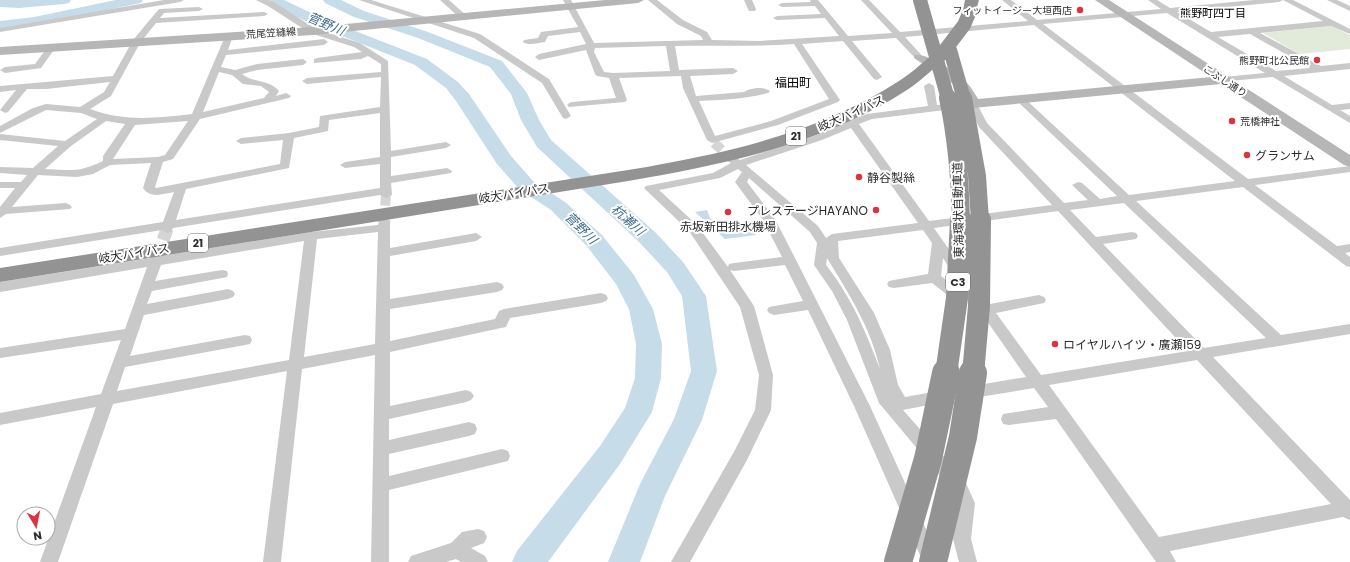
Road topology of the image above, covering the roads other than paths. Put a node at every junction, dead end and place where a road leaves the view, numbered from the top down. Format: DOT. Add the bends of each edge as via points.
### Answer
graph roads {
  1 [pos="180,0"];
  2 [pos="260,0"];
  3 [pos="363,0"];
  4 [pos="444,0"];
  5 [pos="638,0"];
  6 [pos="652,0"];
  7 [pos="748,0"];
  8 [pos="864,0"];
  9 [pos="920,0"];
  10 [pos="933,0"];
  11 [pos="1006,0"];
  12 [pos="1101,0"];
  13 [pos="1152,0"];
  14 [pos="1279,0"];
  15 [pos="1287,0"];
  16 [pos="1331,0"];
  17 [pos="816,2"];
  18 [pos="568,3"];
  19 [pos="782,5"];
  20 [pos="971,6"];
  21 [pos="199,9"];
  22 [pos="752,9"];
  23 [pos="1350,9"];
  24 [pos="1169,11"];
  25 [pos="264,14"];
  26 [pos="1122,14"];
  27 [pos="464,16"];
  28 [pos="827,16"];
  29 [pos="951,17"];
  30 [pos="777,18"];
  31 [pos="427,20"];
  32 [pos="153,21"];
  33 [pos="1332,22"];
  34 [pos="1036,23"];
  35 [pos="582,29"];
  36 [pos="0,30"];
  37 [pos="1251,31"];
  38 [pos="1350,32"];
  39 [pos="319,34"];
  40 [pos="898,35"];
  41 [pos="1210,35"];
  42 [pos="229,36"];
  43 [pos="845,39"];
  44 [pos="136,42"];
  45 [pos="527,42"];
  46 [pos="797,42"];
  47 [pos="709,43"];
  48 [pos="670,44"];
  49 [pos="755,44"];
  50 [pos="591,46"];
  51 [pos="52,47"];
  52 [pos="0,51"];
  53 [pos="368,52"];
  54 [pos="221,53"];
  55 [pos="757,53"];
  56 [pos="930,56"];
  57 [pos="539,57"];
  58 [pos="317,61"];
  59 [pos="303,62"];
  60 [pos="1350,66"];
  61 [pos="122,68"];
  62 [pos="215,68"];
  63 [pos="1318,69"];
  64 [pos="5,70"];
  65 [pos="733,71"];
  66 [pos="235,73"];
  67 [pos="680,73"];
  68 [pos="77,74"];
  69 [pos="385,74"];
  70 [pos="1274,74"];
  71 [pos="613,76"];
  72 [pos="877,77"];
  73 [pos="117,78"];
  74 [pos="1223,80"];
  75 [pos="307,81"];
  76 [pos="24,86"];
  77 [pos="929,86"];
  78 [pos="0,89"];
  79 [pos="1124,90"];
  80 [pos="765,91"];
  81 [pos="286,96"];
  82 [pos="1020,99"];
  83 [pos="693,100"];
  84 [pos="267,101"];
  85 [pos="974,104"];
  86 [pos="572,105"];
  87 [pos="1350,106"];
  88 [pos="1330,108"];
  89 [pos="933,109"];
  90 [pos="5,110"];
  91 [pos="82,110"];
  92 [pos="385,110"];
  93 [pos="566,116"];
  94 [pos="196,117"];
  95 [pos="104,118"];
  96 [pos="1350,120"];
  97 [pos="132,122"];
  98 [pos="854,124"];
  99 [pos="0,130"];
  100 [pos="289,136"];
  101 [pos="0,137"];
  102 [pos="240,140"];
  103 [pos="67,144"];
  104 [pos="446,146"];
  105 [pos="386,158"];
  106 [pos="158,160"];
  107 [pos="108,162"];
  108 [pos="736,162"];
  109 [pos="1350,162"];
  110 [pos="345,165"];
  111 [pos="0,170"];
  112 [pos="446,170"];
  113 [pos="1350,170"];
  114 [pos="34,172"];
  115 [pos="748,172"];
  116 [pos="1244,183"];
  117 [pos="1078,184"];
  118 [pos="0,185"];
  119 [pos="24,185"];
  120 [pos="181,187"];
  121 [pos="1126,199"];
  122 [pos="1096,202"];
  123 [pos="389,204"];
  124 [pos="66,207"];
  125 [pos="1062,207"];
  126 [pos="1,212"];
  127 [pos="924,224"];
  128 [pos="168,227"];
  129 [pos="311,236"];
  130 [pos="476,236"];
  131 [pos="1132,236"];
  132 [pos="1094,241"];
  133 [pos="822,244"];
  134 [pos="938,244"];
  135 [pos="1350,248"];
  136 [pos="1334,251"];
  137 [pos="0,252"];
  138 [pos="384,253"];
  139 [pos="833,258"];
  140 [pos="156,260"];
  141 [pos="790,260"];
  142 [pos="0,263"];
  143 [pos="1350,263"];
  144 [pos="734,267"];
  145 [pos="222,274"];
  146 [pos="0,275"];
  147 [pos="934,278"];
  148 [pos="894,284"];
  149 [pos="147,286"];
  150 [pos="0,287"];
  151 [pos="497,287"];
  152 [pos="228,294"];
  153 [pos="601,298"];
  154 [pos="1039,300"];
  155 [pos="384,305"];
  156 [pos="812,305"];
  157 [pos="774,310"];
  158 [pos="986,310"];
  159 [pos="138,311"];
  160 [pos="997,325"];
  161 [pos="1350,329"];
  162 [pos="130,333"];
  163 [pos="245,340"];
  164 [pos="1278,341"];
  165 [pos="384,348"];
  166 [pos="0,353"];
  167 [pos="1201,354"];
  168 [pos="119,363"];
  169 [pos="297,364"];
  170 [pos="1038,381"];
  171 [pos="466,396"];
  172 [pos="107,398"];
  173 [pos="1060,412"];
  174 [pos="382,414"];
  175 [pos="0,419"];
  176 [pos="1009,419"];
  177 [pos="470,429"];
  178 [pos="382,449"];
  179 [pos="502,456"];
  180 [pos="381,485"];
  181 [pos="1349,509"];
  182 [pos="478,537"];
  183 [pos="1156,546"];
  184 [pos="457,550"];
  185 [pos="47,561"];
  186 [pos="272,562"];
  187 [pos="380,562"];
  188 [pos="417,562"];
  189 [pos="479,562"];
  190 [pos="680,562"];
  191 [pos="898,562"];
  192 [pos="932,562"];
  193 [pos="968,562"];
  194 [pos="1166,562"];
  1 -- 36 [label="street"];
  2 -- 39 [label="street" via="271,4"];
  3 -- 31 [label="street"];
  4 -- 27 [label="street"];
  5 -- 18 [label="street, 荒尾笠縫線"];
  6 -- 47 [label="street" via="680,22 704,34"];
  7 -- 22 [label="street"];
  8 -- 40 [label="street"];
  9 -- 191 [label="highway, 東海環状自動車道 / C3, bridge" via="939,62 955,138 960,185 961,243 956,313 941,404 915,510"];
  10 -- 192 [label="highway, 東海環状自動車道 / C3, bridge" via="963,94 973,137 982,247 978,321 967,408"];
  11 -- 34 [label="street"];
  12 -- 26 [label="street, こぶし通り"];
  13 -- 24 [label="street"];
  14 -- 24 [label="street"];
  15 -- 33 [label="street"];
  16 -- 23 [label="street"];
  17 -- 19 [label="street"];
  17 -- 28 [label="street"];
  18 -- 27 [label="street, 荒尾笠縫線"];
  18 -- 35 [label="street"];
  20 -- 56 [label="highway, 岐大バイパス / 21, bridge" via="964,25"];
  21 -- 32 [label="street" via="162,11"];
  24 -- 26 [label="street"];
  24 -- 41 [label="street"];
  25 -- 32 [label="street"];
  26 -- 34 [label="street"];
  26 -- 74 [label="street, こぶし通り"];
  27 -- 31 [label="street, 荒尾笠縫線"];
  28 -- 30 [label="street"];
  28 -- 43 [label="street"];
  29 -- 56 [label="highway, 岐大バイパス / 21"];
  31 -- 39 [label="street, 荒尾笠縫線" via="368,25"];
  31 -- 93 [label="street" via="477,36 546,81"];
  32 -- 44 [label="street"];
  33 -- 37 [label="street"];
  33 -- 38 [label="street"];
  34 -- 40 [label="street"];
  34 -- 79 [label="street"];
  35 -- 45 [label="street" via="544,34 542,40"];
  35 -- 50 [label="street"];
  37 -- 41 [label="street"];
  37 -- 63 [label="street"];
  39 -- 42 [label="street, 荒尾笠縫線"];
  39 -- 53 [label="street" via="357,45"];
  39 -- 54 [label="street"];
  40 -- 43 [label="street"];
  40 -- 56 [label="street"];
  41 -- 70 [label="street"];
  42 -- 44 [label="street, 荒尾笠縫線"];
  42 -- 54 [label="street"];
  43 -- 46 [label="street"];
  43 -- 72 [label="street"];
  44 -- 51 [label="street, 荒尾笠縫線"];
  44 -- 61 [label="street"];
  46 -- 49 [label="street"];
  46 -- 83 [label="street" via="835,100 782,122 713,141"];
  47 -- 48 [label="street"];
  47 -- 49 [label="street"];
  48 -- 50 [label="street"];
  48 -- 67 [label="street"];
  49 -- 55 [label="street"];
  50 -- 57 [label="street"];
  50 -- 71 [label="street" via="590,52 600,74"];
  51 -- 52 [label="street, 荒尾笠縫線"];
  51 -- 64 [label="street" via="38,66"];
  53 -- 58 [label="street" via="361,56"];
  53 -- 69 [label="street" via="385,63"];
  54 -- 62 [label="street"];
  56 -- 85 [label="street" via="958,80"];
  56 -- 123 [label="highway, 岐大バイパス / 21" via="912,80 890,95 831,123 742,152"];
  59 -- 66 [label="street"];
  60 -- 63 [label="street"];
  61 -- 68 [label="street"];
  61 -- 73 [label="street"];
  62 -- 66 [label="street"];
  62 -- 94 [label="street"];
  63 -- 70 [label="street"];
  65 -- 67 [label="street"];
  66 -- 84 [label="street" via="246,82 263,84 274,91"];
  67 -- 71 [label="street"];
  67 -- 83 [label="street"];
  69 -- 75 [label="street"];
  69 -- 92 [label="street"];
  70 -- 74 [label="street"];
  70 -- 88 [label="street"];
  71 -- 86 [label="street" via="622,100"];
  73 -- 76 [label="street"];
  73 -- 91 [label="street" via="108,94"];
  74 -- 79 [label="street"];
  74 -- 109 [label="street, こぶし通り"];
  76 -- 78 [label="street"];
  76 -- 90 [label="street"];
  77 -- 89 [label="street"];
  79 -- 82 [label="street"];
  79 -- 116 [label="street"];
  80 -- 83 [label="street"];
  81 -- 84 [label="street"];
  82 -- 85 [label="street"];
  82 -- 121 [label="street"];
  84 -- 94 [label="street"];
  85 -- 89 [label="street"];
  85 -- 125 [label="street" via="983,125"];
  87 -- 88 [label="street"];
  88 -- 96 [label="street"];
  89 -- 98 [label="street" via="870,116"];
  91 -- 95 [label="street"];
  91 -- 99 [label="street" via="46,107"];
  92 -- 100 [label="street" via="324,118 324,129"];
  92 -- 105 [label="street"];
  94 -- 97 [label="street"];
  94 -- 106 [label="street" via="169,157"];
  95 -- 97 [label="street"];
  95 -- 103 [label="street"];
  97 -- 107 [label="street" via="108,156"];
  98 -- 108 [label="street" via="818,138"];
  98 -- 127 [label="street"];
  100 -- 102 [label="street"];
  100 -- 120 [label="street" via="285,166"];
  101 -- 103 [label="street"];
  103 -- 114 [label="street"];
  104 -- 105 [label="street"];
  105 -- 110 [label="street"];
  105 -- 123 [label="street"];
  106 -- 107 [label="street"];
  106 -- 120 [label="street" via="149,188 154,192"];
  107 -- 114 [label="street" via="89,172 77,174"];
  108 -- 115 [label="street"];
  108 -- 190 [label="street" via="716,176 650,188 693,228 747,306 766,375 763,410 741,455"];
  111 -- 114 [label="street"];
  112 -- 123 [label="street"];
  113 -- 116 [label="street"];
  114 -- 119 [label="street"];
  115 -- 133 [label="street" via="814,229"];
  115 -- 141 [label="street" via="741,182 769,219"];
  116 -- 121 [label="street"];
  116 -- 136 [label="street"];
  117 -- 122 [label="street"];
  118 -- 119 [label="street"];
  119 -- 126 [label="street"];
  120 -- 128 [label="street"];
  121 -- 122 [label="street"];
  121 -- 164 [label="street"];
  122 -- 125 [label="street"];
  123 -- 128 [label="street"];
  123 -- 129 [label="street"];
  123 -- 138 [label="street"];
  123 -- 142 [label="highway, 岐大バイパス / 21"];
  123 -- 146 [label="highway, 岐大バイパス / 21"];
  124 -- 126 [label="street"];
  125 -- 127 [label="street"];
  125 -- 132 [label="street"];
  127 -- 134 [label="street"];
  127 -- 139 [label="street" via="832,238"];
  128 -- 137 [label="street"];
  129 -- 140 [label="street"];
  129 -- 169 [label="street"];
  130 -- 138 [label="street"];
  131 -- 132 [label="street"];
  132 -- 167 [label="street"];
  133 -- 139 [label="street"];
  133 -- 193 [label="street" via="820,265 838,289 854,320 884,399 958,484 966,503 962,539"];
  134 -- 147 [label="street"];
  134 -- 158 [label="street"];
  135 -- 136 [label="street"];
  136 -- 143 [label="street"];
  138 -- 155 [label="street"];
  139 -- 170 [label="street" via="867,313 883,350 891,386 901,404"];
  140 -- 149 [label="street"];
  140 -- 150 [label="street"];
  141 -- 144 [label="street"];
  141 -- 156 [label="street"];
  145 -- 149 [label="street"];
  147 -- 148 [label="street"];
  147 -- 160 [label="street"];
  149 -- 159 [label="street"];
  151 -- 155 [label="street"];
  152 -- 159 [label="street"];
  153 -- 165 [label="street" via="504,314 501,323"];
  154 -- 158 [label="street"];
  155 -- 165 [label="street"];
  156 -- 157 [label="street"];
  156 -- 192 [label="street" via="862,406"];
  158 -- 160 [label="street"];
  159 -- 162 [label="street"];
  160 -- 170 [label="street"];
  161 -- 164 [label="street"];
  162 -- 166 [label="street"];
  162 -- 168 [label="street"];
  163 -- 168 [label="street"];
  164 -- 167 [label="street"];
  165 -- 169 [label="street"];
  165 -- 174 [label="street"];
  167 -- 170 [label="street"];
  167 -- 181 [label="street"];
  168 -- 172 [label="street"];
  169 -- 172 [label="street"];
  169 -- 186 [label="street"];
  170 -- 173 [label="street"];
  171 -- 174 [label="street"];
  172 -- 175 [label="street"];
  172 -- 185 [label="street"];
  173 -- 176 [label="street"];
  173 -- 183 [label="street"];
  174 -- 178 [label="street"];
  177 -- 178 [label="street"];
  178 -- 180 [label="street"];
  179 -- 180 [label="street"];
  180 -- 187 [label="street"];
  181 -- 183 [label="street"];
  182 -- 184 [label="street" via="468,538"];
  183 -- 194 [label="street"];
  184 -- 188 [label="street"];
  184 -- 189 [label="street"];
}
